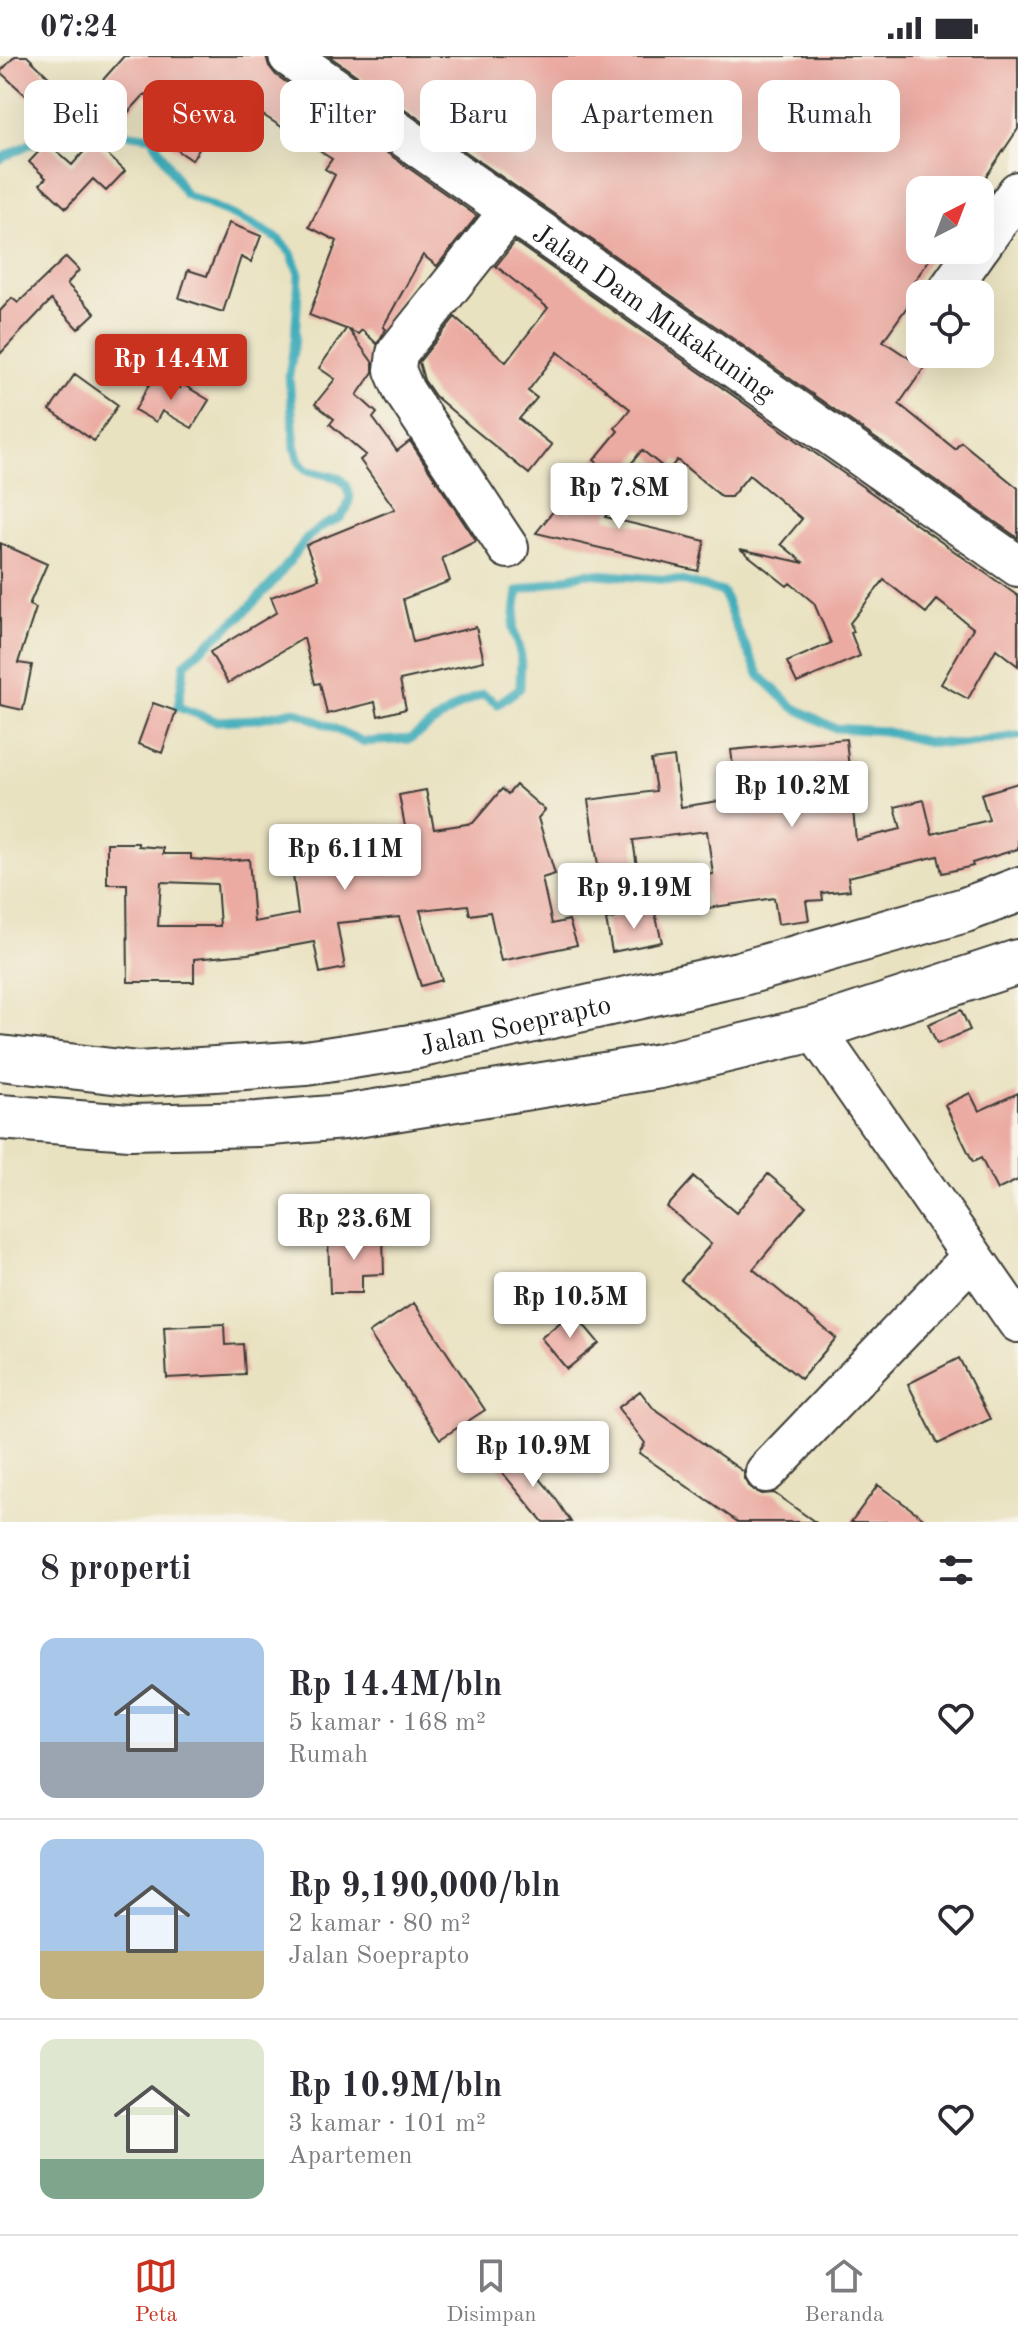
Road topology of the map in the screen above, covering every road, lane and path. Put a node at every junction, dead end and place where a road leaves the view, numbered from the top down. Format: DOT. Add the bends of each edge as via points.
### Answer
graph roads {
  1 [pos="289,56"];
  2 [pos="1018,192"];
  3 [pos="510,211"];
  4 [pos="994,226"];
  5 [pos="508,548"];
  6 [pos="1018,566"];
  7 [pos="1018,890"];
  8 [pos="1018,962"];
  9 [pos="814,1029"];
  10 [pos="0,1058"];
  11 [pos="0,1117"];
  12 [pos="972,1257"];
  13 [pos="1018,1322"];
  14 [pos="766,1472"];
  1 -- 3 [label="street, Jalan Dam Mukakuning"];
  2 -- 4 [label="street"];
  3 -- 5 [label="street" via="413,330 397,353 395,370"];
  3 -- 6 [label="street, Jalan Dam Mukakuning"];
  7 -- 10 [label="highway, Jalan Soeprapto" via="739,974 417,1046 306,1063 138,1074"];
  8 -- 9 [label="highway"];
  9 -- 11 [label="highway" via="660,1066 344,1117 130,1127"];
  9 -- 12 [label="street"];
  12 -- 13 [label="street"];
  12 -- 14 [label="street"];
}
